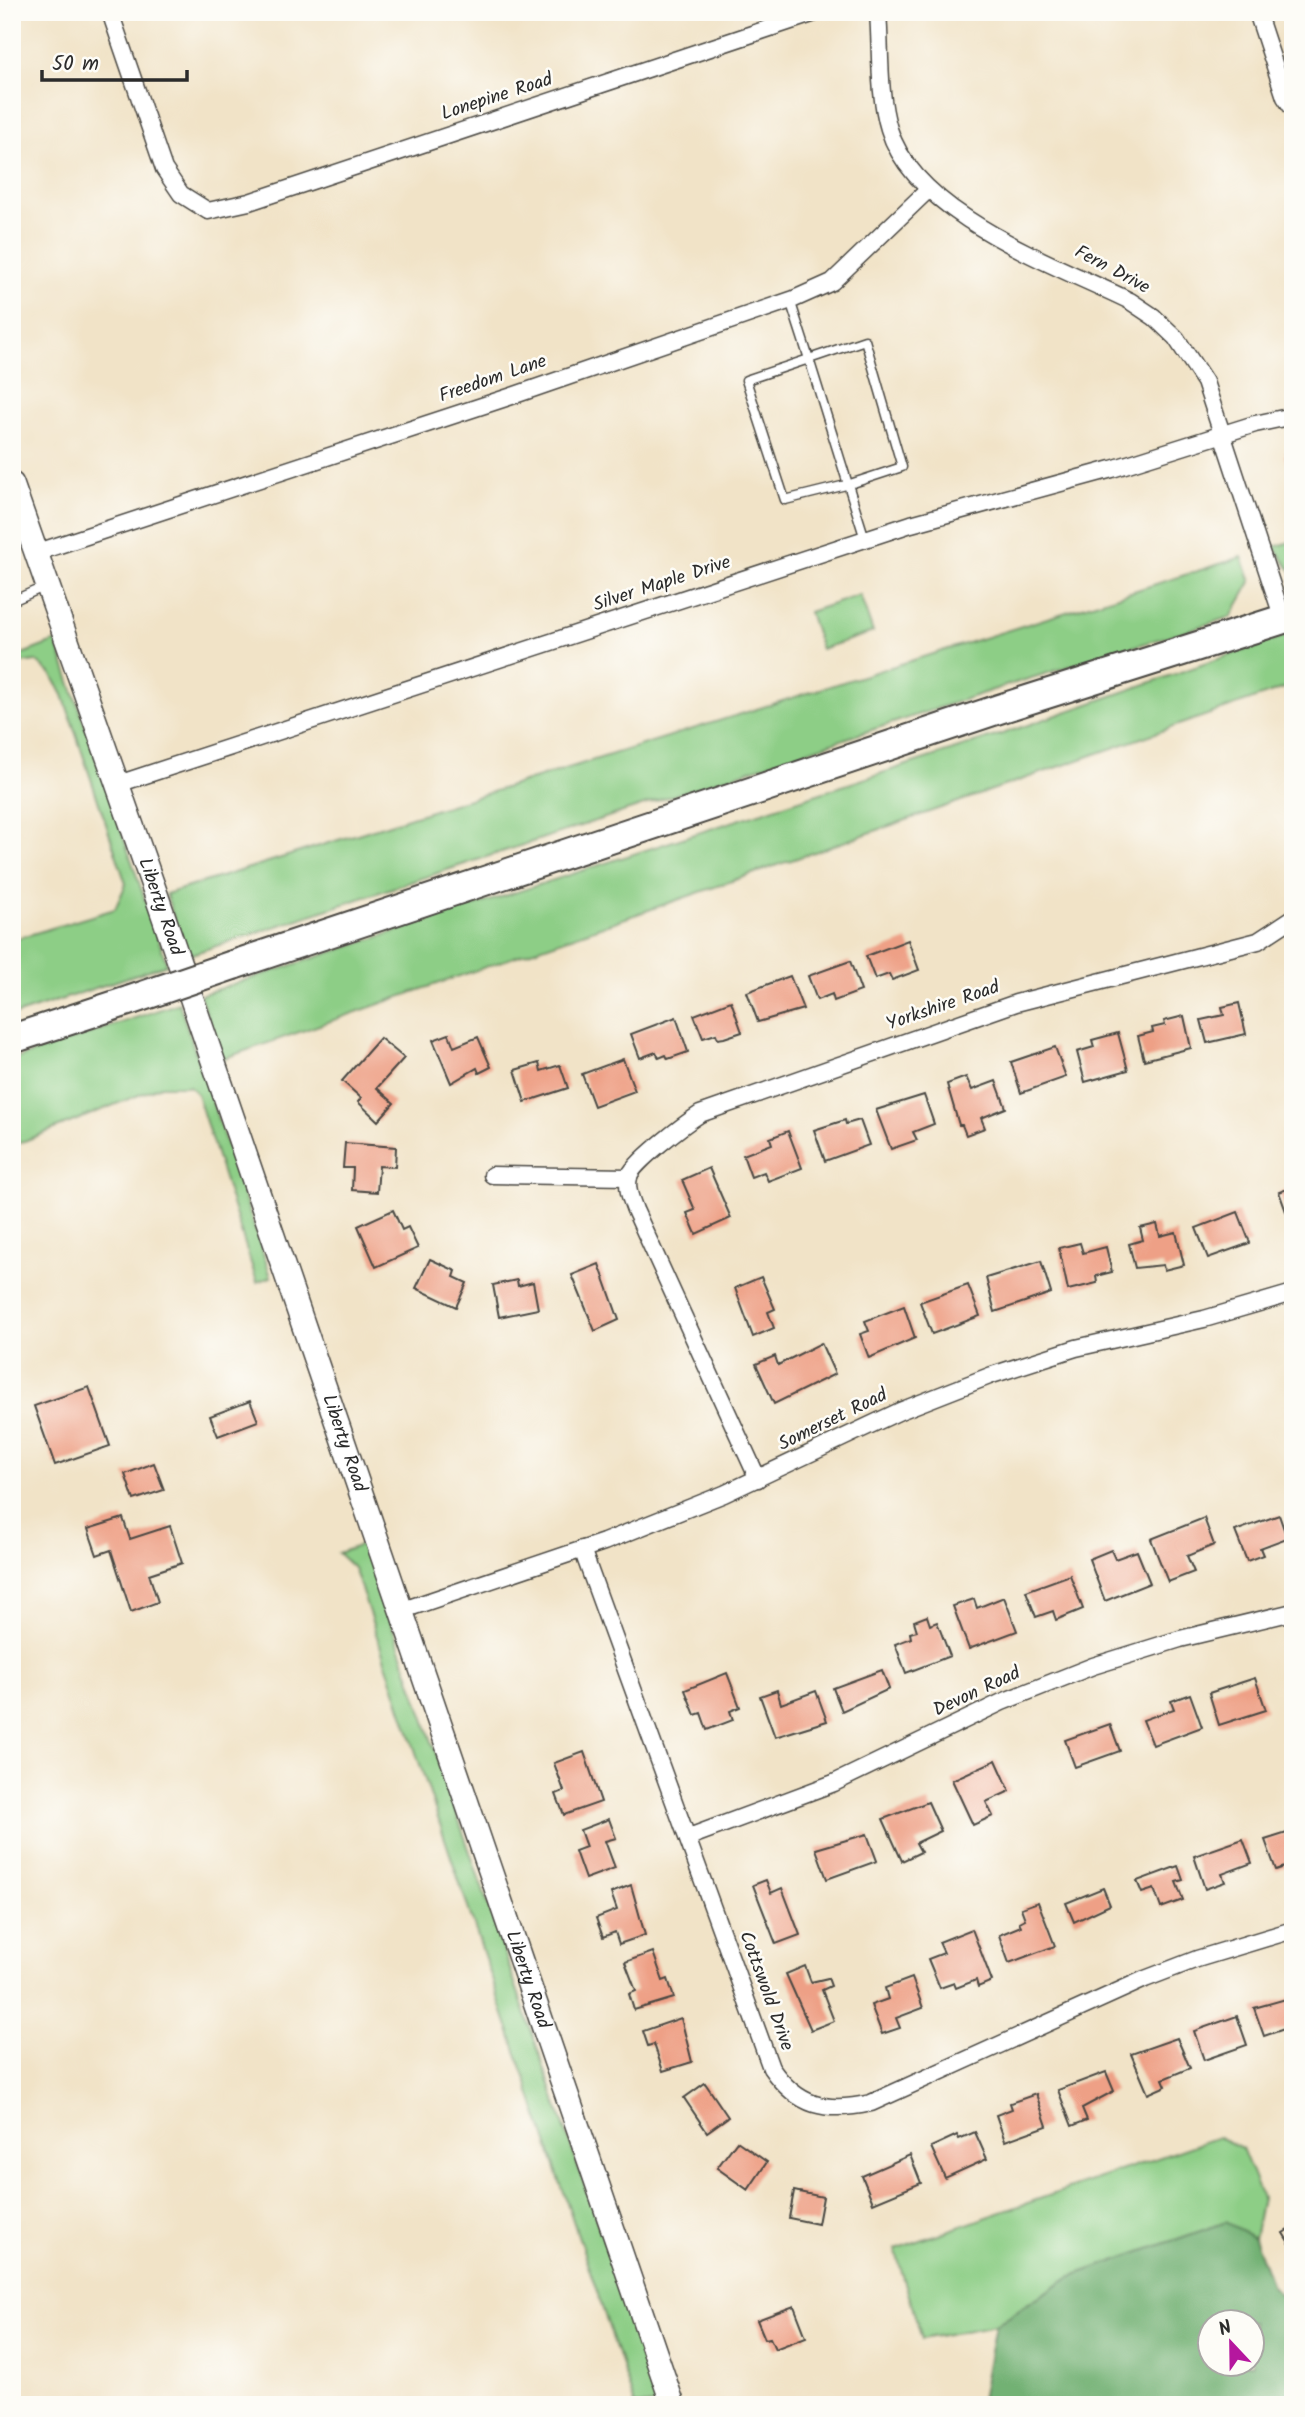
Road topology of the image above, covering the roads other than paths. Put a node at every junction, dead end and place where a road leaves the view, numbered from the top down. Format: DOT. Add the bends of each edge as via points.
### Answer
graph roads {
  1 [pos="110,12"];
  2 [pos="818,12"];
  3 [pos="878,12"];
  4 [pos="1257,12"];
  5 [pos="1293,110"];
  6 [pos="928,190"];
  7 [pos="790,300"];
  8 [pos="809,359"];
  9 [pos="1293,416"];
  10 [pos="1222,434"];
  11 [pos="12,484"];
  12 [pos="850,484"];
  13 [pos="865,539"];
  14 [pos="38,552"];
  15 [pos="49,585"];
  16 [pos="12,601"];
  17 [pos="1288,617"];
  18 [pos="118,784"];
  19 [pos="1293,918"];
  20 [pos="12,1039"];
  21 [pos="492,1175"];
  22 [pos="629,1177"];
  23 [pos="1293,1293"];
  24 [pos="758,1479"];
  25 [pos="582,1549"];
  26 [pos="400,1611"];
  27 [pos="1293,1612"];
  28 [pos="689,1837"];
  29 [pos="1293,1930"];
  30 [pos="673,2405"];
  1 -- 2 [label="street, Lonepine Road" via="164,169 181,194 208,211 249,202"];
  3 -- 6 [label="street, Fern Drive" via="889,130 901,156"];
  4 -- 5 [label="street"];
  6 -- 7 [label="street, Freedom Lane" via="832,282"];
  6 -- 10 [label="street, Fern Drive" via="959,215 1154,317 1176,338 1205,382"];
  7 -- 8 [label="lane"];
  7 -- 14 [label="street, Freedom Lane"];
  8 -- 12 [label="lane"];
  8 -- 12 [label="lane" via="865,340 902,467"];
  8 -- 12 [label="lane" via="746,380 777,478 785,500"];
  9 -- 10 [label="street, Silver Maple Drive"];
  10 -- 13 [label="street, Silver Maple Drive"];
  10 -- 17 [label="street, Fern Drive"];
  11 -- 14 [label="street, Liberty Road"];
  12 -- 13 [label="lane"];
  13 -- 18 [label="street, Silver Maple Drive"];
  14 -- 15 [label="street, Liberty Road"];
  15 -- 16 [label="lane"];
  15 -- 18 [label="street, Liberty Road"];
  17 -- 20 [label="highway, bridge" via="986,713"];
  18 -- 26 [label="street, Liberty Road"];
  19 -- 22 [label="street, Yorkshire Road" via="1258,941 1016,1003 700,1114 677,1128"];
  21 -- 22 [label="street"];
  22 -- 24 [label="street" via="628,1193 635,1210"];
  23 -- 24 [label="street, Somerset Road" via="1076,1348 992,1375 900,1410"];
  24 -- 25 [label="street, Somerset Road"];
  25 -- 26 [label="street, Somerset Road"];
  25 -- 28 [label="street, Cottswold Drive"];
  26 -- 30 [label="street, Liberty Road"];
  27 -- 28 [label="street, Devon Road" via="1093,1666 1002,1702 834,1783"];
  28 -- 29 [label="street, Cottswold Drive" via="771,2068 800,2098 824,2107 843,2109 871,2102 1144,1979"];
}
